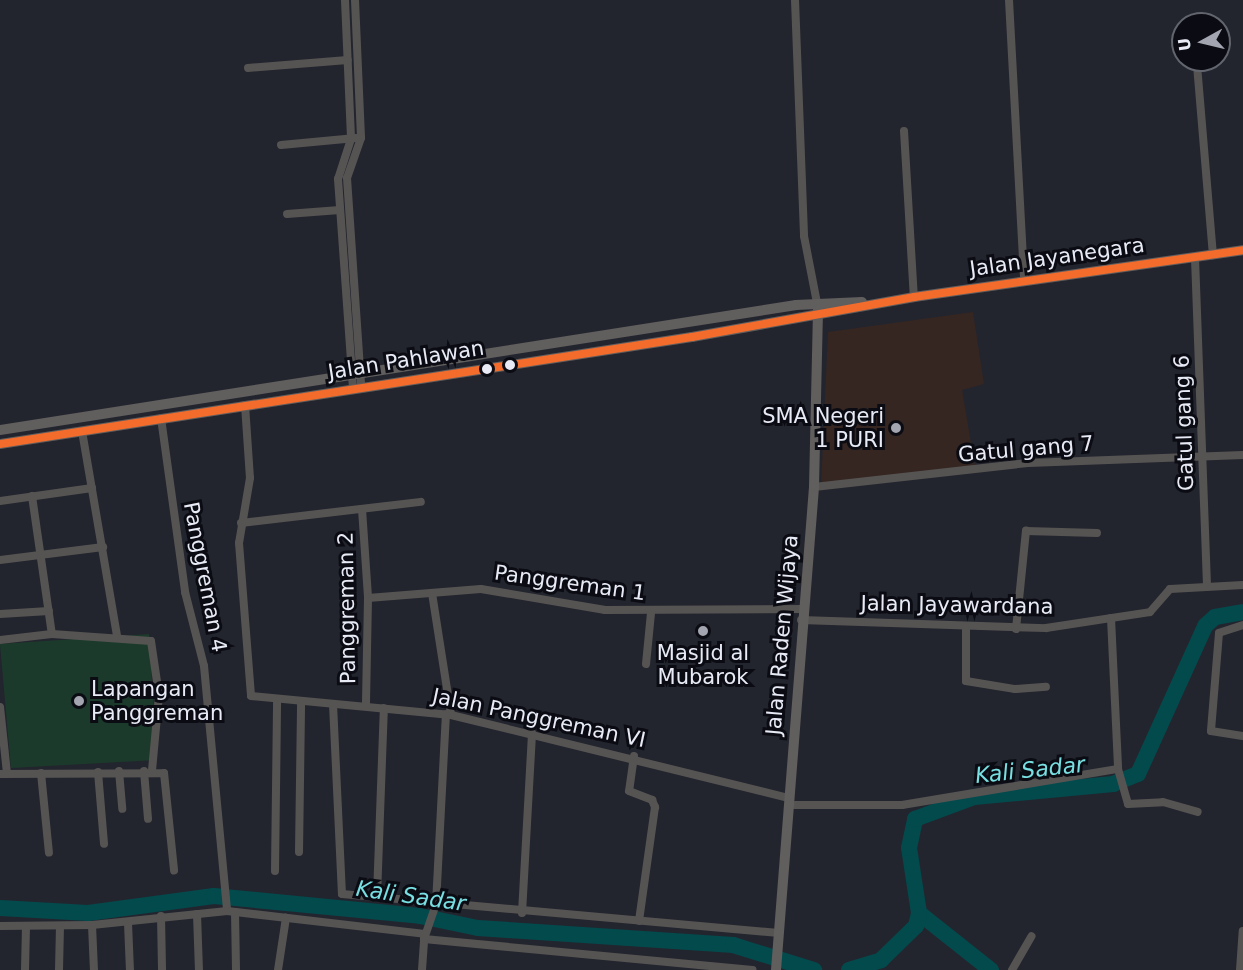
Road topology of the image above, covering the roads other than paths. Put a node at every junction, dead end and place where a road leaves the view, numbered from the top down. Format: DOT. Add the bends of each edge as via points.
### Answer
graph roads {
  1 [pos="345,0"];
  2 [pos="355,0"];
  3 [pos="795,0"];
  4 [pos="1009,0"];
  5 [pos="348,60"];
  6 [pos="248,69"];
  7 [pos="1198,72"];
  8 [pos="904,131"];
  9 [pos="361,138"];
  10 [pos="351,139"];
  11 [pos="281,145"];
  12 [pos="340,210"];
  13 [pos="287,214"];
  14 [pos="1243,250"];
  15 [pos="1213,255"];
  16 [pos="1195,258"];
  17 [pos="1024,281"];
  18 [pos="914,297"];
  19 [pos="818,303"];
  20 [pos="877,303"];
  21 [pos="819,316"];
  22 [pos="485,354"];
  23 [pos="487,366"];
  24 [pos="355,374"];
  25 [pos="357,387"];
  26 [pos="183,401"];
  27 [pos="245,405"];
  28 [pos="184,415"];
  29 [pos="161,418"];
  30 [pos="0,430"];
  31 [pos="82,431"];
  32 [pos="0,444"];
  33 [pos="1243,455"];
  34 [pos="1204,457"];
  35 [pos="814,487"];
  36 [pos="92,488"];
  37 [pos="32,496"];
  38 [pos="0,501"];
  39 [pos="421,502"];
  40 [pos="362,509"];
  41 [pos="241,523"];
  42 [pos="1097,533"];
  43 [pos="103,547"];
  44 [pos="41,555"];
  45 [pos="0,560"];
  46 [pos="1243,585"];
  47 [pos="1208,587"];
  48 [pos="432,593"];
  49 [pos="368,598"];
  50 [pos="49,611"];
  51 [pos="651,613"];
  52 [pos="0,614"];
  53 [pos="802,614"];
  54 [pos="1111,618"];
  55 [pos="1243,625"];
  56 [pos="966,626"];
  57 [pos="1017,629"];
  58 [pos="52,634"];
  59 [pos="117,635"];
  60 [pos="0,640"];
  61 [pos="646,664"];
  62 [pos="1046,687"];
  63 [pos="277,700"];
  64 [pos="301,702"];
  65 [pos="333,704"];
  66 [pos="366,706"];
  67 [pos="0,707"];
  68 [pos="384,708"];
  69 [pos="448,715"];
  70 [pos="532,733"];
  71 [pos="1243,736"];
  72 [pos="2,741"];
  73 [pos="634,756"];
  74 [pos="119,771"];
  75 [pos="148,771"];
  76 [pos="1118,771"];
  77 [pos="98,772"];
  78 [pos="41,773"];
  79 [pos="3,774"];
  80 [pos="789,801"];
  81 [pos="122,809"];
  82 [pos="1198,812"];
  83 [pos="148,819"];
  84 [pos="104,844"];
  85 [pos="299,852"];
  86 [pos="49,853"];
  87 [pos="174,870"];
  88 [pos="275,871"];
  89 [pos="377,896"];
  90 [pos="436,904"];
  91 [pos="231,911"];
  92 [pos="522,913"];
  93 [pos="197,914"];
  94 [pos="161,916"];
  95 [pos="286,918"];
  96 [pos="639,921"];
  97 [pos="128,923"];
  98 [pos="0,926"];
  99 [pos="26,926"];
  100 [pos="92,926"];
  101 [pos="60,927"];
  102 [pos="1243,931"];
  103 [pos="779,935"];
  104 [pos="425,936"];
  105 [pos="1032,936"];
  106 [pos="776,968"];
  107 [pos="25,970"];
  108 [pos="59,970"];
  109 [pos="94,970"];
  110 [pos="130,970"];
  111 [pos="162,970"];
  112 [pos="199,970"];
  113 [pos="236,970"];
  114 [pos="278,970"];
  115 [pos="422,970"];
  116 [pos="753,970"];
  117 [pos="1012,970"];
  118 [pos="1240,970"];
  1 -- 5 [label="street"];
  2 -- 9 [label="street"];
  3 -- 19 [label="street" via="804,236"];
  4 -- 17 [label="street"];
  5 -- 6 [label="street"];
  5 -- 10 [label="street"];
  7 -- 15 [label="street"];
  8 -- 18 [label="street"];
  9 -- 10 [label="street"];
  9 -- 24 [label="street" via="346,178"];
  10 -- 11 [label="street"];
  10 -- 12 [label="street" via="339,173"];
  12 -- 13 [label="street"];
  12 -- 24 [label="street"];
  14 -- 15 [label="main road, Jalan Jayanegara"];
  15 -- 16 [label="main road, Jalan Jayanegara"];
  16 -- 17 [label="main road, Jalan Jayanegara"];
  16 -- 34 [label="street, Gatul gang 6"];
  17 -- 18 [label="main road, Jalan Jayanegara"];
  18 -- 20 [label="main road, Jalan Jayanegara"];
  19 -- 20 [label="main road, Jalan Jayanegara"];
  19 -- 21 [label="main road, Jalan Raden Wijaya"];
  19 -- 22 [label="main road, Jalan Pahlawan"];
  20 -- 21 [label="main road, Jalan Jayanegara"];
  21 -- 23 [label="main road, Jalan Pahlawan"];
  21 -- 35 [label="main road, Jalan Raden Wijaya"];
  22 -- 23 [label="main road"];
  22 -- 24 [label="main road, Jalan Pahlawan"];
  23 -- 25 [label="main road, Jalan Pahlawan"];
  24 -- 25 [label="street"];
  24 -- 26 [label="main road, Jalan Pahlawan"];
  25 -- 27 [label="main road, Jalan Pahlawan"];
  26 -- 28 [label="main road"];
  26 -- 30 [label="main road, Jalan Pahlawan"];
  27 -- 28 [label="main road, Jalan Pahlawan"];
  27 -- 41 [label="street" via="250,478"];
  28 -- 29 [label="main road, Jalan Pahlawan"];
  29 -- 31 [label="main road, Jalan Pahlawan"];
  29 -- 91 [label="street, Panggreman 4" via="185,592 204,666 224,886"];
  31 -- 32 [label="main road, Jalan Pahlawan"];
  31 -- 36 [label="street"];
  33 -- 34 [label="street, Gatul gang 7"];
  34 -- 35 [label="street, Gatul gang 7" via="1028,463"];
  34 -- 47 [label="street, Gatul gang 6"];
  35 -- 53 [label="main road, Jalan Raden Wijaya"];
  36 -- 37 [label="street"];
  36 -- 43 [label="street"];
  37 -- 38 [label="street"];
  37 -- 44 [label="street"];
  39 -- 40 [label="street"];
  40 -- 41 [label="street"];
  40 -- 49 [label="street, Panggreman 2"];
  41 -- 63 [label="street, Jalan Panggreman VI" via="249,692"];
  42 -- 57 [label="street" via="1026,531"];
  43 -- 44 [label="street"];
  43 -- 59 [label="street"];
  44 -- 45 [label="street"];
  44 -- 50 [label="street"];
  46 -- 47 [label="street, Jalan Jayawardana"];
  47 -- 54 [label="street, Jalan Jayawardana" via="1170,589 1154,610"];
  48 -- 49 [label="street, Panggreman 1"];
  48 -- 51 [label="street, Panggreman 1" via="498,590 605,610"];
  48 -- 69 [label="street"];
  49 -- 66 [label="street, Panggreman 2"];
  50 -- 52 [label="street"];
  50 -- 58 [label="street"];
  51 -- 53 [label="street, Panggreman 1"];
  51 -- 61 [label="street"];
  53 -- 56 [label="street, Jalan Jayawardana"];
  53 -- 80 [label="main road, Jalan Raden Wijaya"];
  54 -- 57 [label="street, Jalan Jayawardana"];
  54 -- 76 [label="street"];
  55 -- 71 [label="street" via="1219,633 1211,731"];
  56 -- 57 [label="street, Jalan Jayawardana"];
  56 -- 62 [label="street" via="966,681 1015,689"];
  58 -- 59 [label="street"];
  58 -- 60 [label="street"];
  59 -- 75 [label="street" via="152,644 159,694"];
  63 -- 64 [label="street, Jalan Panggreman VI"];
  63 -- 88 [label="street"];
  64 -- 65 [label="street, Jalan Panggreman VI"];
  64 -- 85 [label="street"];
  65 -- 66 [label="street, Jalan Panggreman VI"];
  65 -- 89 [label="street" via="338,890"];
  66 -- 68 [label="street, Jalan Panggreman VI"];
  67 -- 72 [label="street"];
  68 -- 69 [label="street, Jalan Panggreman VI"];
  68 -- 89 [label="street"];
  69 -- 70 [label="street, Jalan Panggreman VI"];
  69 -- 90 [label="street"];
  70 -- 73 [label="street, Jalan Panggreman VI"];
  70 -- 92 [label="street"];
  72 -- 79 [label="street"];
  73 -- 80 [label="street, Jalan Panggreman VI"];
  73 -- 96 [label="street" via="629,791 652,800 655,807"];
  74 -- 75 [label="street"];
  74 -- 77 [label="street"];
  74 -- 81 [label="street"];
  75 -- 83 [label="street"];
  75 -- 87 [label="street" via="167,776"];
  76 -- 80 [label="street, Jalan Panggreman VI" via="902,805"];
  76 -- 82 [label="street" via="1128,804 1163,802"];
  77 -- 78 [label="street"];
  77 -- 84 [label="street"];
  78 -- 79 [label="street"];
  78 -- 86 [label="street"];
  80 -- 103 [label="main road, Jalan Raden Wijaya"];
  89 -- 90 [label="street"];
  90 -- 92 [label="street"];
  90 -- 104 [label="street"];
  91 -- 93 [label="street"];
  91 -- 95 [label="street"];
  91 -- 113 [label="street, Panggreman 4"];
  92 -- 96 [label="street"];
  93 -- 94 [label="street"];
  93 -- 112 [label="street"];
  94 -- 97 [label="street"];
  94 -- 111 [label="street"];
  95 -- 104 [label="street"];
  95 -- 114 [label="street"];
  96 -- 103 [label="street"];
  97 -- 100 [label="street"];
  97 -- 110 [label="street"];
  98 -- 99 [label="street"];
  99 -- 101 [label="street"];
  99 -- 107 [label="street"];
  100 -- 101 [label="street"];
  100 -- 109 [label="street"];
  101 -- 108 [label="street"];
  102 -- 118 [label="street"];
  103 -- 106 [label="main road, Jalan Raden Wijaya"];
  104 -- 115 [label="street"];
  104 -- 116 [label="street"];
  105 -- 117 [label="street"];
}
